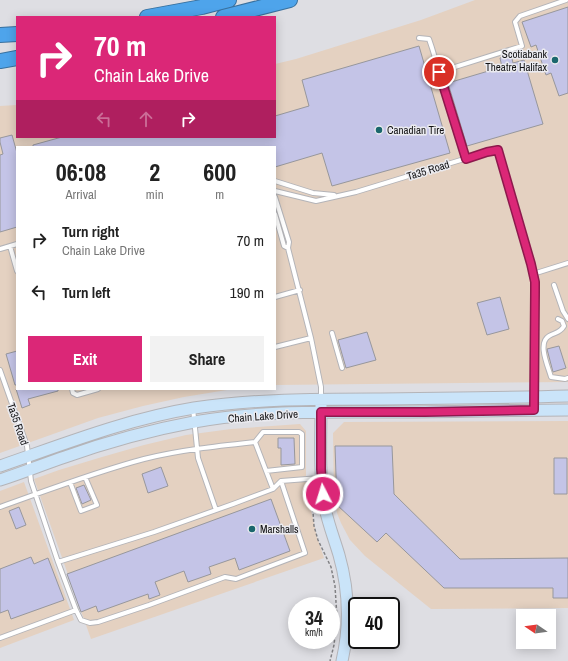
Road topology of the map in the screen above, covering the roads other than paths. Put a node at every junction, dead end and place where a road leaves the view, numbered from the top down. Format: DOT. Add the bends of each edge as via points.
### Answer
graph roads {
  1 [pos="229,0"];
  2 [pos="290,0"];
  3 [pos="566,0"];
  4 [pos="152,16"];
  5 [pos="227,16"];
  6 [pos="16,33"];
  7 [pos="0,34"];
  8 [pos="419,38"];
  9 [pos="16,51"];
  10 [pos="0,53"];
  11 [pos="16,58"];
  12 [pos="0,61"];
  13 [pos="439,72"];
  14 [pos="466,159"];
  15 [pos="276,182"];
  16 [pos="276,191"];
  17 [pos="338,196"];
  18 [pos="276,200"];
  19 [pos="276,218"];
  20 [pos="16,244"];
  21 [pos="10,246"];
  22 [pos="288,248"];
  23 [pos="0,249"];
  24 [pos="568,263"];
  25 [pos="16,267"];
  26 [pos="533,274"];
  27 [pos="554,285"];
  28 [pos="300,290"];
  29 [pos="276,297"];
  30 [pos="558,319"];
  31 [pos="568,319"];
  32 [pos="332,333"];
  33 [pos="311,338"];
  34 [pos="276,347"];
  35 [pos="342,368"];
  36 [pos="0,370"];
  37 [pos="568,378"];
  38 [pos="72,390"];
  39 [pos="94,390"];
  40 [pos="568,396"];
  41 [pos="534,397"];
  42 [pos="321,399"];
  43 [pos="193,408"];
  44 [pos="534,410"];
  45 [pos="568,410"];
  46 [pos="321,412"];
  47 [pos="194,422"];
  48 [pos="255,442"];
  49 [pos="197,449"];
  50 [pos="28,456"];
  51 [pos="0,466"];
  52 [pos="29,470"];
  53 [pos="266,471"];
  54 [pos="86,477"];
  55 [pos="316,479"];
  56 [pos="0,480"];
  57 [pos="281,481"];
  58 [pos="70,482"];
  59 [pos="273,490"];
  60 [pos="36,495"];
  61 [pos="0,507"];
  62 [pos="216,510"];
  63 [pos="58,562"];
  64 [pos="76,610"];
  65 [pos="0,638"];
  66 [pos="342,661"];
  1 -- 4 [label="highway"];
  2 -- 5 [label="highway"];
  3 -- 13 [label="lane" via="520,16 515,22 522,46"];
  6 -- 7 [label="highway"];
  8 -- 13 [label="lane" via="428,39"];
  9 -- 10 [label="highway"];
  11 -- 12 [label="highway"];
  13 -- 14 [label="lane"];
  14 -- 17 [label="lane, Ta35 Road"];
  14 -- 26 [label="lane, Ta35 Road" via="498,150"];
  15 -- 17 [label="lane, Ta35 Road" via="313,193"];
  16 -- 17 [label="lane, Ta35 Road" via="316,201"];
  18 -- 22 [label="lane" via="289,242"];
  19 -- 22 [label="lane" via="284,246"];
  20 -- 21 [label="lane"];
  21 -- 23 [label="lane"];
  21 -- 25 [label="lane"];
  22 -- 28 [label="lane"];
  24 -- 26 [label="lane"];
  26 -- 41 [label="lane"];
  27 -- 31 [label="lane"];
  28 -- 29 [label="lane"];
  28 -- 33 [label="lane"];
  30 -- 37 [label="lane" via="564,326 561,331 544,341 543,350 551,377"];
  32 -- 35 [label="lane"];
  33 -- 34 [label="lane"];
  33 -- 42 [label="lane"];
  36 -- 50 [label="lane, Ta35 Road" via="27,446"];
  38 -- 39 [label="lane" via="77,395"];
  40 -- 41 [label="street, Chain Lake Drive"];
  41 -- 42 [label="street, Chain Lake Drive"];
  41 -- 44 [label="street"];
  42 -- 43 [label="street, Chain Lake Drive" via="261,401"];
  42 -- 46 [label="street"];
  43 -- 47 [label="lane"];
  43 -- 50 [label="street, Chain Lake Drive" via="124,424"];
  44 -- 45 [label="street, Chain Lake Drive"];
  44 -- 46 [label="street, Chain Lake Drive"];
  46 -- 47 [label="street, Chain Lake Drive" via="270,414"];
  46 -- 55 [label="street"];
  47 -- 49 [label="lane"];
  47 -- 52 [label="street, Chain Lake Drive" via="100,445"];
  48 -- 49 [label="lane"];
  48 -- 53 [label="lane"];
  48 -- 53 [label="lane" via="263,432 302,434 302,467"];
  49 -- 54 [label="lane" via="145,459"];
  49 -- 62 [label="lane"];
  50 -- 51 [label="street, Chain Lake Drive"];
  50 -- 52 [label="lane, Ta35 Road"];
  52 -- 56 [label="street, Chain Lake Drive"];
  52 -- 60 [label="lane, Ta35 Road"];
  53 -- 59 [label="lane"];
  54 -- 58 [label="lane"];
  54 -- 58 [label="lane" via="97,505 81,511"];
  55 -- 57 [label="lane"];
  55 -- 66 [label="street" via="342,564 346,586 347,620"];
  57 -- 59 [label="lane"];
  57 -- 64 [label="lane" via="305,553 236,579 225,577 98,622 81,620"];
  58 -- 60 [label="lane"];
  59 -- 62 [label="lane"];
  60 -- 61 [label="lane"];
  60 -- 63 [label="lane, Ta35 Road"];
  62 -- 63 [label="lane"];
  63 -- 64 [label="lane, Ta35 Road"];
  64 -- 65 [label="lane"];
}
